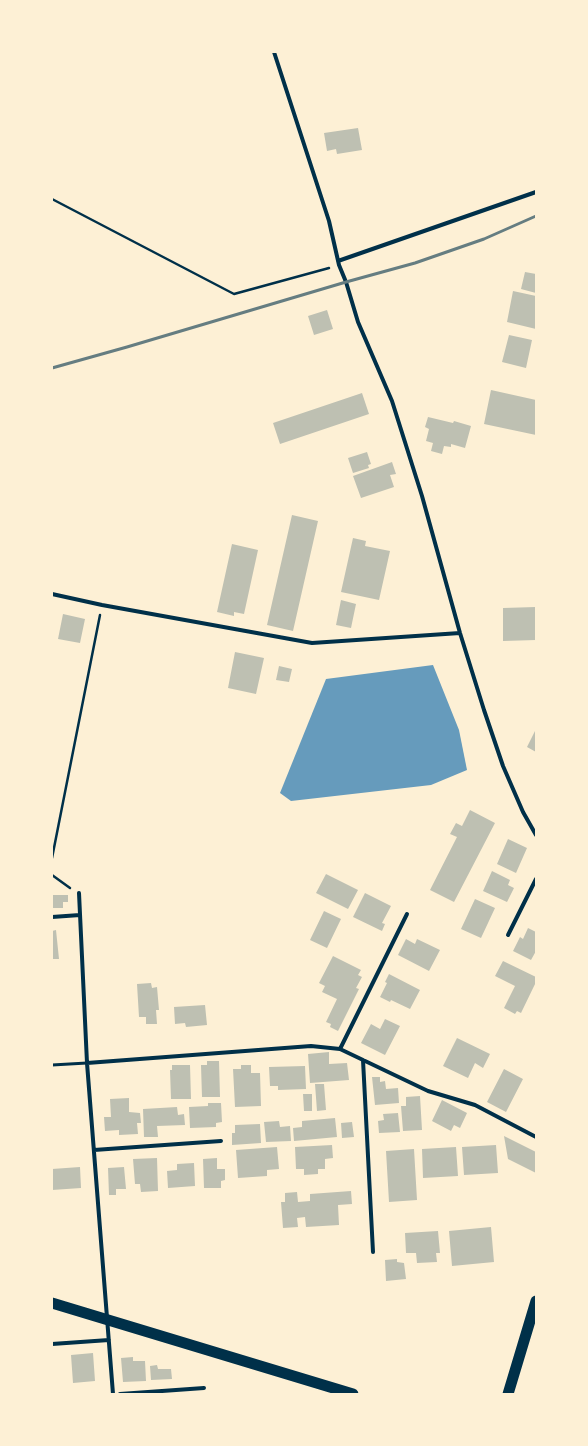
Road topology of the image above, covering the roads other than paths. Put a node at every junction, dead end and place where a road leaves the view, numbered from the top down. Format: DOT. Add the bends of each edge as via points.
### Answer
graph roads {
  1 [pos="274,52"];
  2 [pos="536,192"];
  3 [pos="338,263"];
  4 [pos="52,594"];
  5 [pos="460,633"];
  6 [pos="536,834"];
  7 [pos="536,879"];
  8 [pos="79,893"];
  9 [pos="407,914"];
  10 [pos="80,915"];
  11 [pos="52,917"];
  12 [pos="508,935"];
  13 [pos="340,1049"];
  14 [pos="363,1060"];
  15 [pos="87,1063"];
  16 [pos="52,1065"];
  17 [pos="536,1136"];
  18 [pos="221,1141"];
  19 [pos="94,1150"];
  20 [pos="373,1252"];
  21 [pos="536,1301"];
  22 [pos="52,1303"];
  23 [pos="108,1321"];
  24 [pos="109,1340"];
  25 [pos="52,1344"];
  26 [pos="204,1388"];
  27 [pos="113,1394"];
  28 [pos="120,1394"];
  29 [pos="352,1394"];
  30 [pos="508,1394"];
  1 -- 3 [label="street" via="329,221"];
  2 -- 3 [label="street"];
  3 -- 5 [label="street" via="358,322 392,401 422,496"];
  4 -- 5 [label="street" via="312,643"];
  5 -- 6 [label="street" via="503,766 523,812"];
  7 -- 12 [label="street"];
  8 -- 10 [label="street"];
  9 -- 13 [label="street"];
  10 -- 11 [label="street"];
  10 -- 15 [label="street"];
  13 -- 14 [label="street"];
  13 -- 15 [label="street" via="311,1046"];
  14 -- 17 [label="street" via="428,1091 475,1105"];
  14 -- 20 [label="street"];
  15 -- 16 [label="lane"];
  15 -- 19 [label="street"];
  18 -- 19 [label="street"];
  19 -- 23 [label="street"];
  21 -- 30 [label="highway"];
  22 -- 23 [label="highway"];
  23 -- 24 [label="street"];
  23 -- 29 [label="highway"];
  24 -- 25 [label="street"];
  24 -- 27 [label="street"];
  26 -- 28 [label="street"];
}
